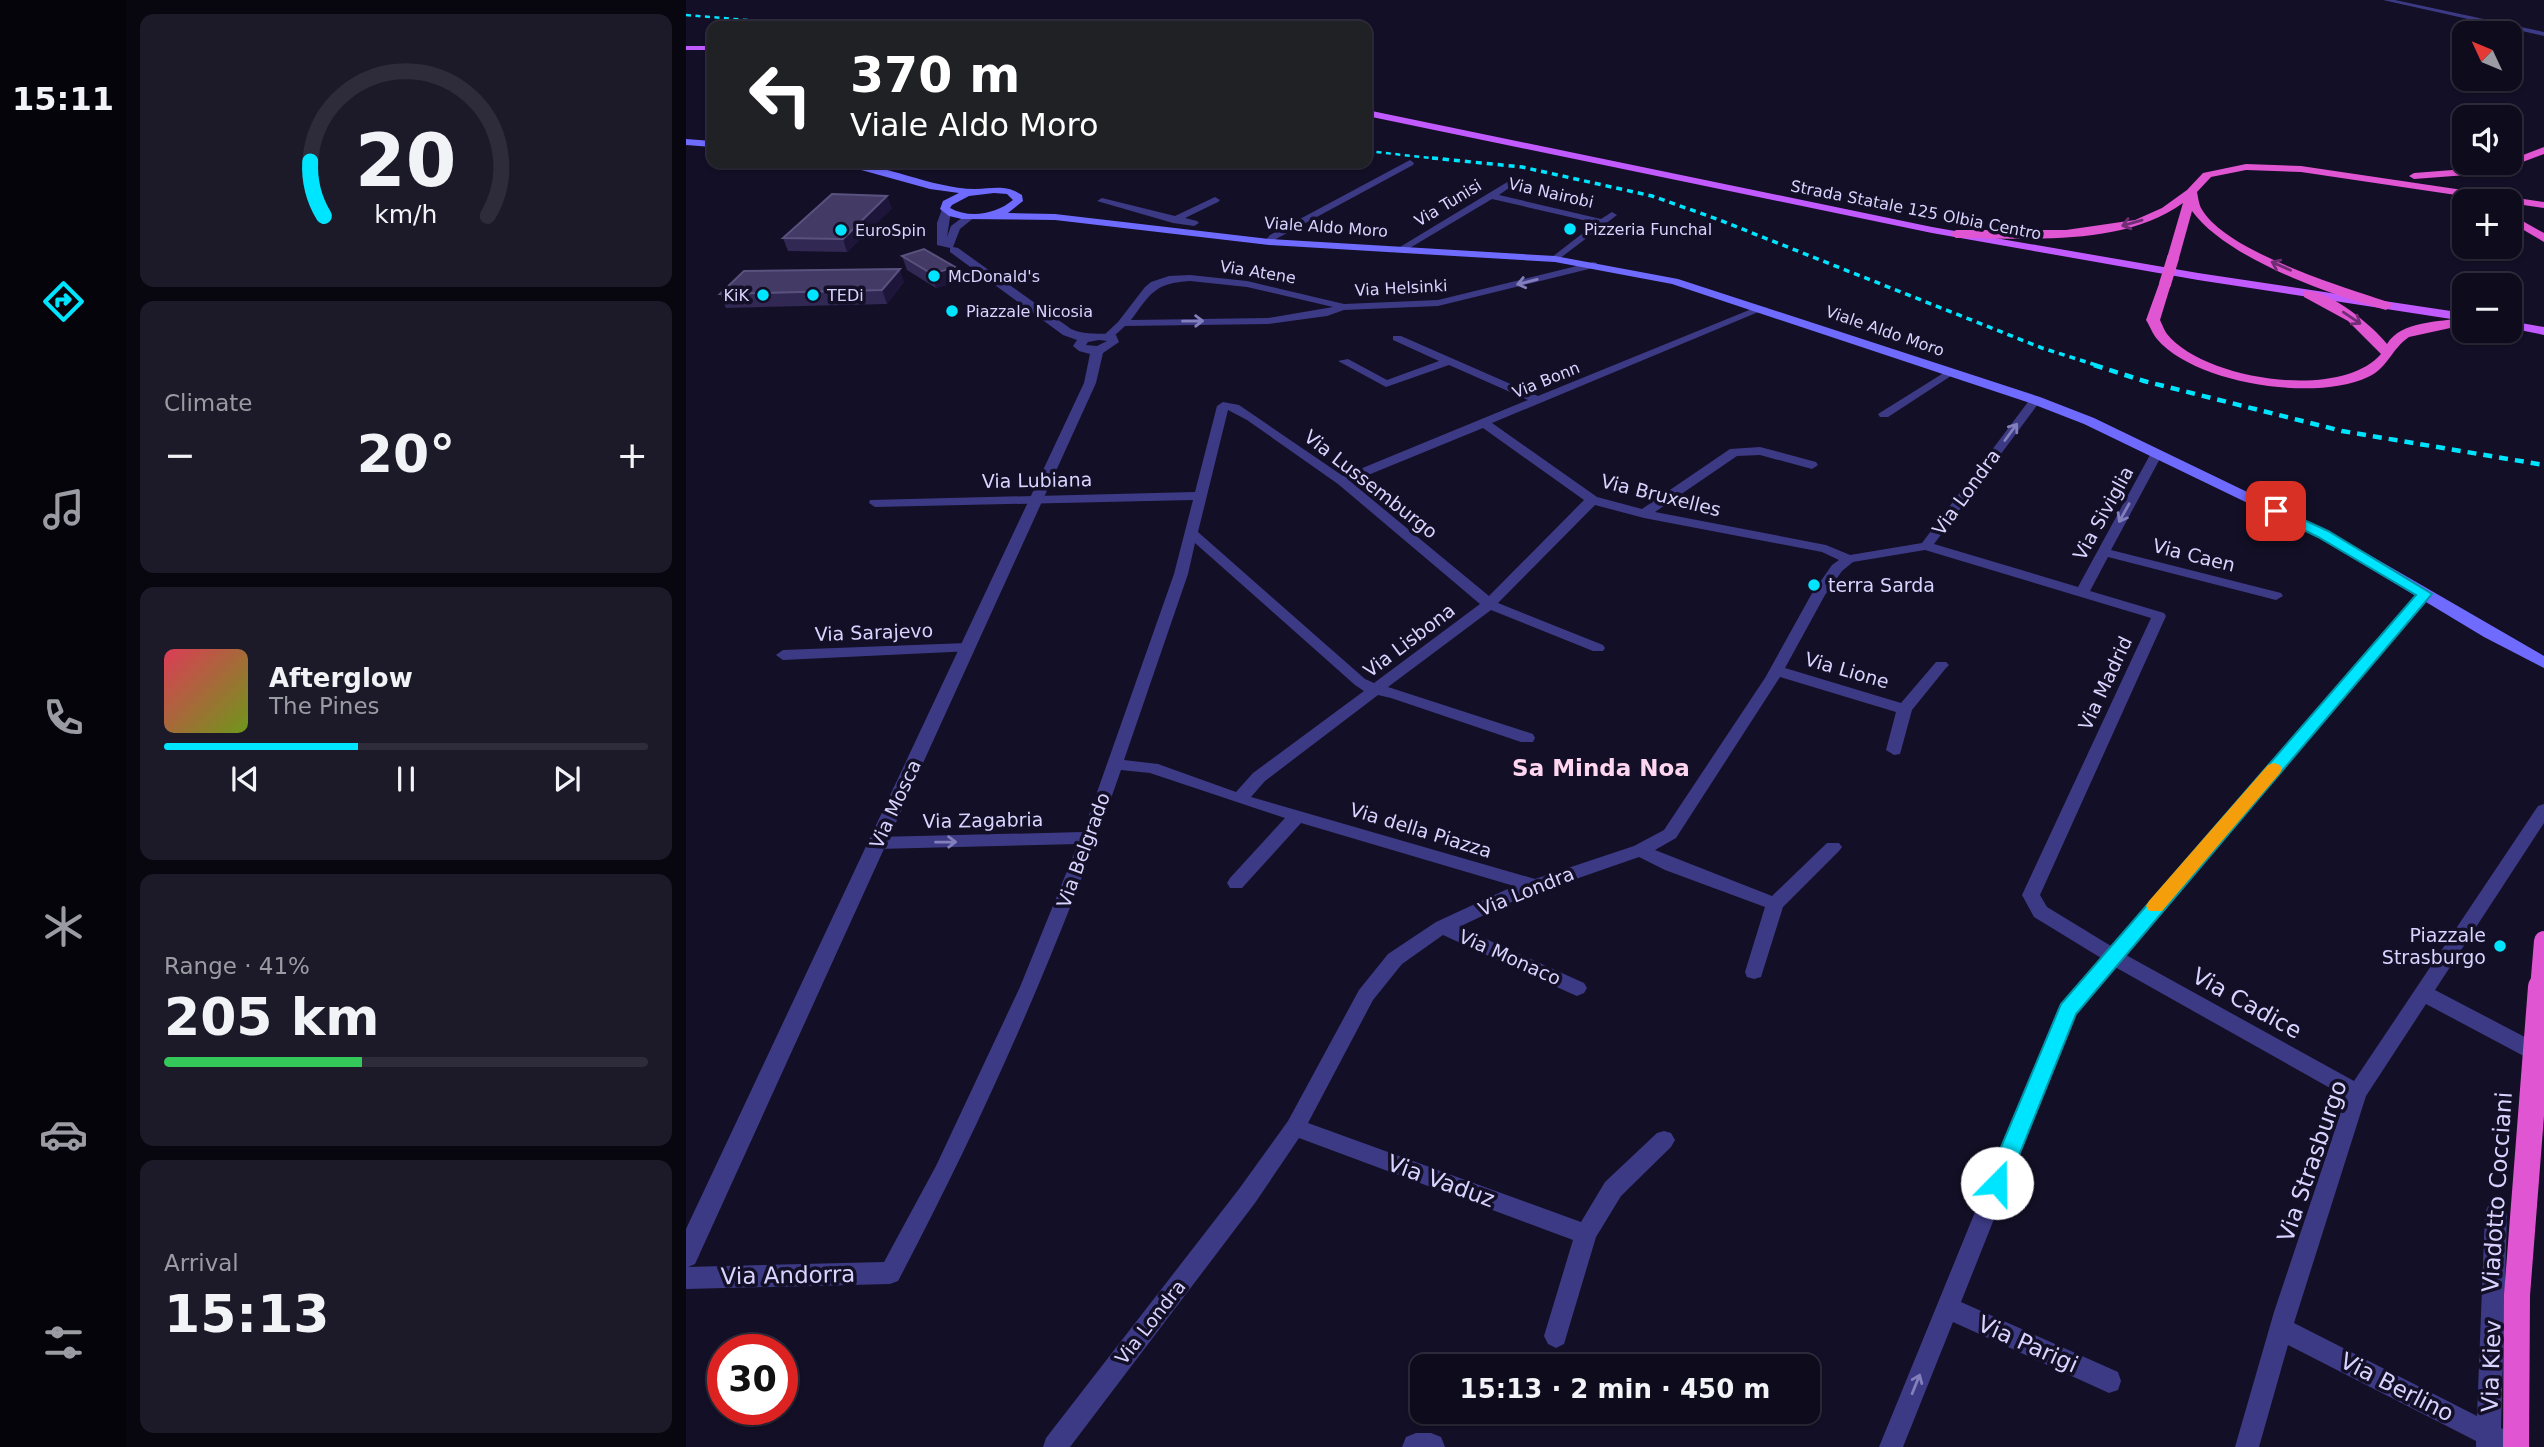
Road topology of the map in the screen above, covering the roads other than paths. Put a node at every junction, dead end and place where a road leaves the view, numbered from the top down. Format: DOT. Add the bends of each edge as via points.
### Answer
graph roads {
  1 [pos="2386,0"];
  2 [pos="2544,34"];
  3 [pos="686,49"];
  4 [pos="707,50"];
  5 [pos="1372,114"];
  6 [pos="686,142"];
  7 [pos="707,144"];
  8 [pos="2544,150"];
  9 [pos="1410,163"];
  10 [pos="861,168"];
  11 [pos="881,173"];
  12 [pos="2336,173"];
  13 [pos="1512,183"];
  14 [pos="2195,187"];
  15 [pos="977,191"];
  16 [pos="1492,195"];
  17 [pos="2452,198"];
  18 [pos="1019,200"];
  19 [pos="1215,200"];
  20 [pos="1102,201"];
  21 [pos="2544,205"];
  22 [pos="946,208"];
  23 [pos="985,215"];
  24 [pos="1612,215"];
  25 [pos="971,216"];
  26 [pos="1055,217"];
  27 [pos="1176,219"];
  28 [pos="1603,222"];
  29 [pos="1194,223"];
  30 [pos="2522,224"];
  31 [pos="1155,229"];
  32 [pos="1956,234"];
  33 [pos="2544,238"];
  34 [pos="1269,242"];
  35 [pos="951,248"];
  36 [pos="1400,250"];
  37 [pos="1555,259"];
  38 [pos="1593,265"];
  39 [pos="2308,294"];
  40 [pos="2386,306"];
  41 [pos="1343,307"];
  42 [pos="1763,308"];
  43 [pos="2452,317"];
  44 [pos="2452,322"];
  45 [pos="1125,323"];
  46 [pos="2522,327"];
  47 [pos="2544,331"];
  48 [pos="1108,336"];
  49 [pos="1397,338"];
  50 [pos="1084,339"];
  51 [pos="1097,350"];
  52 [pos="2388,354"];
  53 [pos="1344,361"];
  54 [pos="1449,361"];
  55 [pos="1950,372"];
  56 [pos="1537,400"];
  57 [pos="2035,400"];
  58 [pos="1223,406"];
  59 [pos="1884,414"];
  60 [pos="1484,423"];
  61 [pos="2157,453"];
  62 [pos="1812,466"];
  63 [pos="1342,481"];
  64 [pos="1200,496"];
  65 [pos="1035,499"];
  66 [pos="1592,499"];
  67 [pos="876,503"];
  68 [pos="1644,514"];
  69 [pos="1193,534"];
  70 [pos="1926,546"];
  71 [pos="2103,552"];
  72 [pos="1849,559"];
  73 [pos="2082,592"];
  74 [pos="2425,594"];
  75 [pos="2276,596"];
  76 [pos="1489,604"];
  77 [pos="967,648"];
  78 [pos="1598,648"];
  79 [pos="783,655"];
  80 [pos="2544,663"];
  81 [pos="1941,666"];
  82 [pos="1777,671"];
  83 [pos="1374,690"];
  84 [pos="1904,709"];
  85 [pos="1527,738"];
  86 [pos="1894,750"];
  87 [pos="1114,764"];
  88 [pos="1239,799"];
  89 [pos="2544,810"];
  90 [pos="1298,815"];
  91 [pos="1089,838"];
  92 [pos="877,843"];
  93 [pos="1833,847"];
  94 [pos="1640,850"];
  95 [pos="1236,883"];
  96 [pos="1532,885"];
  97 [pos="1774,904"];
  98 [pos="1442,927"];
  99 [pos="2544,941"];
  100 [pos="2112,956"];
  101 [pos="1754,972"];
  102 [pos="1577,988"];
  103 [pos="2423,993"];
  104 [pos="2544,1057"];
  105 [pos="2357,1093"];
  106 [pos="1295,1127"];
  107 [pos="1664,1140"];
  108 [pos="2496,1213"];
  109 [pos="1586,1234"];
  110 [pos="686,1256"];
  111 [pos="890,1273"];
  112 [pos="686,1278"];
  113 [pos="1947,1307"];
  114 [pos="2281,1329"];
  115 [pos="1556,1336"];
  116 [pos="2109,1381"];
  117 [pos="2488,1441"];
  118 [pos="1055,1447"];
  119 [pos="1416,1447"];
  120 [pos="1431,1447"];
  121 [pos="1891,1447"];
  122 [pos="2247,1447"];
  123 [pos="2515,1447"];
  1 -- 2 [label="street"];
  3 -- 4 [label="main road"];
  5 -- 32 [label="main road, Strada Statale 125 Olbia Centro"];
  6 -- 7 [label="main road"];
  8 -- 12 [label="highway" via="2493,170 2408,177"];
  9 -- 34 [label="street"];
  10 -- 11 [label="main road"];
  11 -- 15 [label="main road" via="930,186"];
  11 -- 22 [label="main road" via="927,189"];
  12 -- 14 [label="highway" via="2246,167 2207,175"];
  12 -- 17 [label="highway"];
  12 -- 21 [label="highway"];
  13 -- 16 [label="street, Via Tunisi"];
  14 -- 32 [label="highway, one-way" via="2166,210 2112,229 2066,234"];
  40 -- 14 [label="highway, one-way" via="2285,269 2239,246 2198,212"];
  14 -- 52 [label="highway, bridge" via="2153,320 2162,337 2189,356 2263,381 2309,384 2351,379 2376,368"];
  15 -- 18 [label="main road, Viale Aldo Moro" via="1006,191"];
  15 -- 22 [label="main road" via="960,195"];
  16 -- 28 [label="street, Via Nairobi"];
  16 -- 36 [label="street, Via Tunisi"];
  18 -- 23 [label="main road" via="1007,210"];
  18 -- 26 [label="main road, Viale Aldo Moro"];
  19 -- 27 [label="street"];
  20 -- 27 [label="street"];
  22 -- 25 [label="main road"];
  22 -- 35 [label="street" via="941,243"];
  23 -- 25 [label="main road"];
  23 -- 26 [label="main road, Viale Aldo Moro"];
  24 -- 28 [label="street"];
  25 -- 35 [label="street" via="955,228"];
  26 -- 31 [label="main road, Viale Aldo Moro"];
  27 -- 29 [label="street"];
  27 -- 31 [label="street"];
  28 -- 37 [label="street"];
  30 -- 33 [label="highway"];
  31 -- 34 [label="main road, Viale Aldo Moro"];
  32 -- 39 [label="main road, Strada Statale 125 Olbia Centro"];
  34 -- 36 [label="main road, Viale Aldo Moro"];
  35 -- 50 [label="street" via="1067,332"];
  36 -- 37 [label="main road, Viale Aldo Moro"];
  37 -- 38 [label="main road, Viale Aldo Moro"];
  38 -- 41 [label="street, Via Helsinki, one-way" via="1438,303"];
  38 -- 42 [label="main road, Viale Aldo Moro" via="1674,281"];
  39 -- 40 [label="main road, Strada Statale 125 Olbia Centro"];
  39 -- 52 [label="highway, one-way" via="2366,328"];
  40 -- 43 [label="main road, Strada Statale 125 Olbia Centro"];
  45 -- 41 [label="street, Via Helsinki, one-way" via="1268,321"];
  41 -- 45 [label="street, Via Atene" via="1283,290 1222,280 1166,280 1156,284"];
  42 -- 55 [label="main road, Viale Aldo Moro"];
  42 -- 56 [label="street, Via Bonn"];
  44 -- 52 [label="highway" via="2416,329 2396,340"];
  45 -- 48 [label="street"];
  46 -- 47 [label="main road"];
  48 -- 50 [label="street"];
  48 -- 51 [label="street" via="1113,342"];
  49 -- 54 [label="street"];
  50 -- 51 [label="street" via="1080,348"];
  51 -- 65 [label="street, Via Mosca" via="1090,383"];
  53 -- 54 [label="street" via="1386,384"];
  54 -- 56 [label="street"];
  55 -- 57 [label="main road, Viale Aldo Moro"];
  55 -- 59 [label="street"];
  56 -- 60 [label="street, Via Bonn"];
  57 -- 61 [label="main road, Viale Aldo Moro"];
  70 -- 57 [label="street, Via Londra, one-way"];
  58 -- 63 [label="street, Via Lussemburgo" via="1251,417"];
  58 -- 64 [label="street, Via Belgrado"];
  60 -- 63 [label="street, Via Bonn"];
  60 -- 66 [label="street, Via Bruxelles"];
  61 -- 71 [label="street, Via Siviglia, one-way"];
  61 -- 74 [label="main road, Viale Aldo Moro" via="2323,534"];
  62 -- 68 [label="street" via="1760,452 1734,452"];
  63 -- 76 [label="street, Via Lussemburgo"];
  64 -- 65 [label="street, Via Lubiana"];
  64 -- 69 [label="street, Via Belgrado"];
  65 -- 67 [label="street, Via Lubiana"];
  65 -- 77 [label="street, Via Mosca"];
  66 -- 68 [label="street, Via Bruxelles"];
  66 -- 76 [label="street, Via Lisbona"];
  68 -- 72 [label="street, Via Bruxelles" via="1826,550"];
  69 -- 83 [label="street"];
  69 -- 87 [label="street, Via Belgrado"];
  70 -- 72 [label="street, Via Londra"];
  70 -- 73 [label="street, Via Madrid"];
  71 -- 73 [label="street, Via Siviglia"];
  71 -- 75 [label="street, Via Caen"];
  72 -- 82 [label="street, Via Londra" via="1818,595"];
  73 -- 100 [label="street, Via Madrid" via="2159,616 2031,895 2040,912"];
  74 -- 80 [label="main road, Viale Aldo Moro"];
  74 -- 100 [label="street"];
  76 -- 78 [label="street, Via Lussemburgo"];
  76 -- 83 [label="street, Via Lisbona"];
  77 -- 79 [label="street, Via Sarajevo"];
  77 -- 92 [label="street, Via Mosca"];
  81 -- 84 [label="street, Via Lione"];
  82 -- 84 [label="street, Via Lione"];
  82 -- 94 [label="street, Via Londra" via="1670,835"];
  83 -- 85 [label="street"];
  83 -- 88 [label="street, Via Lisbona" via="1259,777"];
  84 -- 86 [label="street, Via Lione"];
  87 -- 88 [label="street, Via della Piazza" via="1152,768"];
  87 -- 91 [label="street, Via Belgrado"];
  88 -- 90 [label="street, Via della Piazza"];
  89 -- 103 [label="street, Via Strasburgo"];
  90 -- 95 [label="street"];
  90 -- 96 [label="street, Via della Piazza"];
  92 -- 91 [label="street, Via Zagabria, one-way"];
  91 -- 111 [label="street, Via Belgrado" via="1030,987 944,1172"];
  92 -- 110 [label="street, Via Mosca"];
  93 -- 97 [label="street"];
  94 -- 96 [label="street, Via Londra"];
  94 -- 97 [label="street"];
  96 -- 98 [label="street, Via Londra"];
  97 -- 101 [label="street"];
  98 -- 102 [label="street, Via Monaco"];
  98 -- 106 [label="street, Via Londra" via="1395,959 1366,995"];
  99 -- 123 [label="highway, Viadotto Cocciani, bridge" via="2517,1295"];
  100 -- 105 [label="street, Via Cadice"];
  100 -- 113 [label="street" via="2068,1009"];
  103 -- 104 [label="street"];
  103 -- 105 [label="street, Via Strasburgo"];
  105 -- 114 [label="street, Via Strasburgo"];
  106 -- 109 [label="street, Via Vaduz"];
  106 -- 118 [label="street, Via Londra"];
  107 -- 109 [label="street" via="1612,1189"];
  108 -- 117 [label="street, Via Kiev"];
  109 -- 115 [label="street"];
  111 -- 112 [label="street, Via Andorra"];
  113 -- 116 [label="street, Via Parigi"];
  121 -- 113 [label="street, one-way"];
  114 -- 117 [label="street, Via Berlino"];
  114 -- 122 [label="street, Via Strasburgo"];
  117 -- 123 [label="street, Via Berlino"];
  119 -- 120 [label="street"];
}
